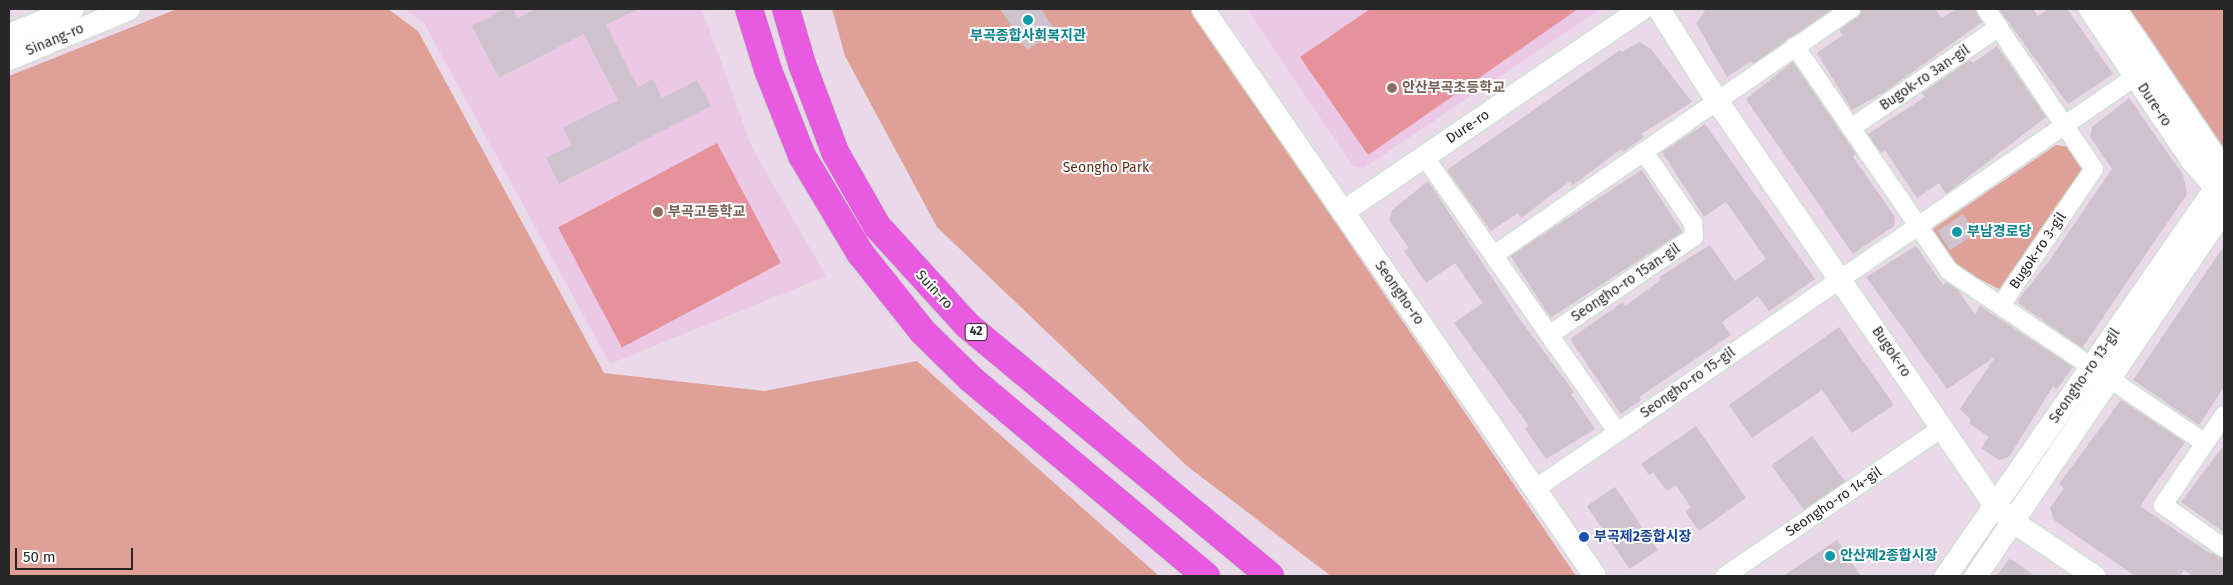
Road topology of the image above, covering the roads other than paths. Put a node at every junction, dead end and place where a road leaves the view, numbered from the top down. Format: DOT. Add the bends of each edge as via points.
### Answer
graph roads {
  1 [pos="73,9"];
  2 [pos="130,9"];
  3 [pos="749,9"];
  4 [pos="786,9"];
  5 [pos="1203,9"];
  6 [pos="1642,9"];
  7 [pos="1658,9"];
  8 [pos="1851,9"];
  9 [pos="1986,9"];
  10 [pos="2090,9"];
  11 [pos="2115,9"];
  12 [pos="1999,27"];
  13 [pos="9,35"];
  14 [pos="1795,46"];
  15 [pos="9,59"];
  16 [pos="2136,77"];
  17 [pos="1717,101"];
  18 [pos="2065,124"];
  19 [pos="1851,128"];
  20 [pos="1644,152"];
  21 [pos="1424,156"];
  22 [pos="2222,183"];
  23 [pos="2224,210"];
  24 [pos="1343,212"];
  25 [pos="1916,226"];
  26 [pos="1494,255"];
  27 [pos="1840,278"];
  28 [pos="2001,305"];
  29 [pos="1549,335"];
  30 [pos="2101,372"];
  31 [pos="2224,415"];
  32 [pos="1942,428"];
  33 [pos="1617,432"];
  34 [pos="2205,443"];
  35 [pos="1535,489"];
  36 [pos="1994,504"];
  37 [pos="2012,521"];
  38 [pos="2224,548"];
  39 [pos="1206,576"];
  40 [pos="1270,576"];
  41 [pos="1595,576"];
  42 [pos="1725,576"];
  43 [pos="1946,576"];
  44 [pos="1976,576"];
  45 [pos="2094,576"];
  1 -- 13 [label="street, Sinang-ro"];
  2 -- 15 [label="street, Sinang-ro"];
  3 -- 39 [label="highway" via="768,70 802,156 860,253 923,332 972,379"];
  4 -- 40 [label="highway, Suin-ro / 42" via="802,64 835,152 877,226 968,326"];
  5 -- 24 [label="street, Seongho-ro"];
  6 -- 21 [label="street, Dure-ro"];
  7 -- 17 [label="street, Bugok-ro"];
  8 -- 14 [label="street"];
  9 -- 12 [label="street"];
  10 -- 16 [label="street, Dure-ro"];
  11 -- 22 [label="street, Dure-ro"];
  12 -- 18 [label="street"];
  12 -- 19 [label="street, Bugok-ro 3an-gil"];
  14 -- 17 [label="street"];
  14 -- 19 [label="street"];
  16 -- 18 [label="street"];
  16 -- 22 [label="street, Dure-ro" via="2192,161"];
  17 -- 20 [label="street"];
  17 -- 27 [label="street, Bugok-ro"];
  18 -- 25 [label="street"];
  18 -- 28 [label="street, Bugok-ro 3-gil" via="2094,169"];
  19 -- 25 [label="street"];
  20 -- 26 [label="street"];
  20 -- 29 [label="street, Seongho-ro 15an-gil" via="1693,224 1694,237"];
  21 -- 24 [label="street, Dure-ro"];
  21 -- 26 [label="street"];
  22 -- 30 [label="street, Seongho-ro 13-gil"];
  23 -- 30 [label="street, Seongho-ro 13-gil"];
  24 -- 35 [label="street, Seongho-ro"];
  25 -- 27 [label="street"];
  25 -- 28 [label="street" via="1949,271"];
  26 -- 29 [label="street"];
  27 -- 32 [label="street, Bugok-ro"];
  27 -- 33 [label="street, Seongho-ro 15-gil"];
  28 -- 30 [label="street"];
  29 -- 33 [label="street"];
  30 -- 34 [label="street"];
  30 -- 36 [label="street, Seongho-ro 13-gil"];
  30 -- 37 [label="street, Seongho-ro 13-gil"];
  31 -- 34 [label="street"];
  32 -- 36 [label="street, Bugok-ro"];
  32 -- 42 [label="street, Seongho-ro 14-gil"];
  33 -- 35 [label="street, Seongho-ro 15-gil"];
  34 -- 38 [label="street" via="2163,505"];
  35 -- 41 [label="street, Seongho-ro"];
  36 -- 37 [label="street, Bugok-ro"];
  36 -- 43 [label="street, Seongho-ro 13-gil"];
  37 -- 44 [label="street, Seongho-ro 13-gil"];
  37 -- 45 [label="street, Bugok-ro"];
}
